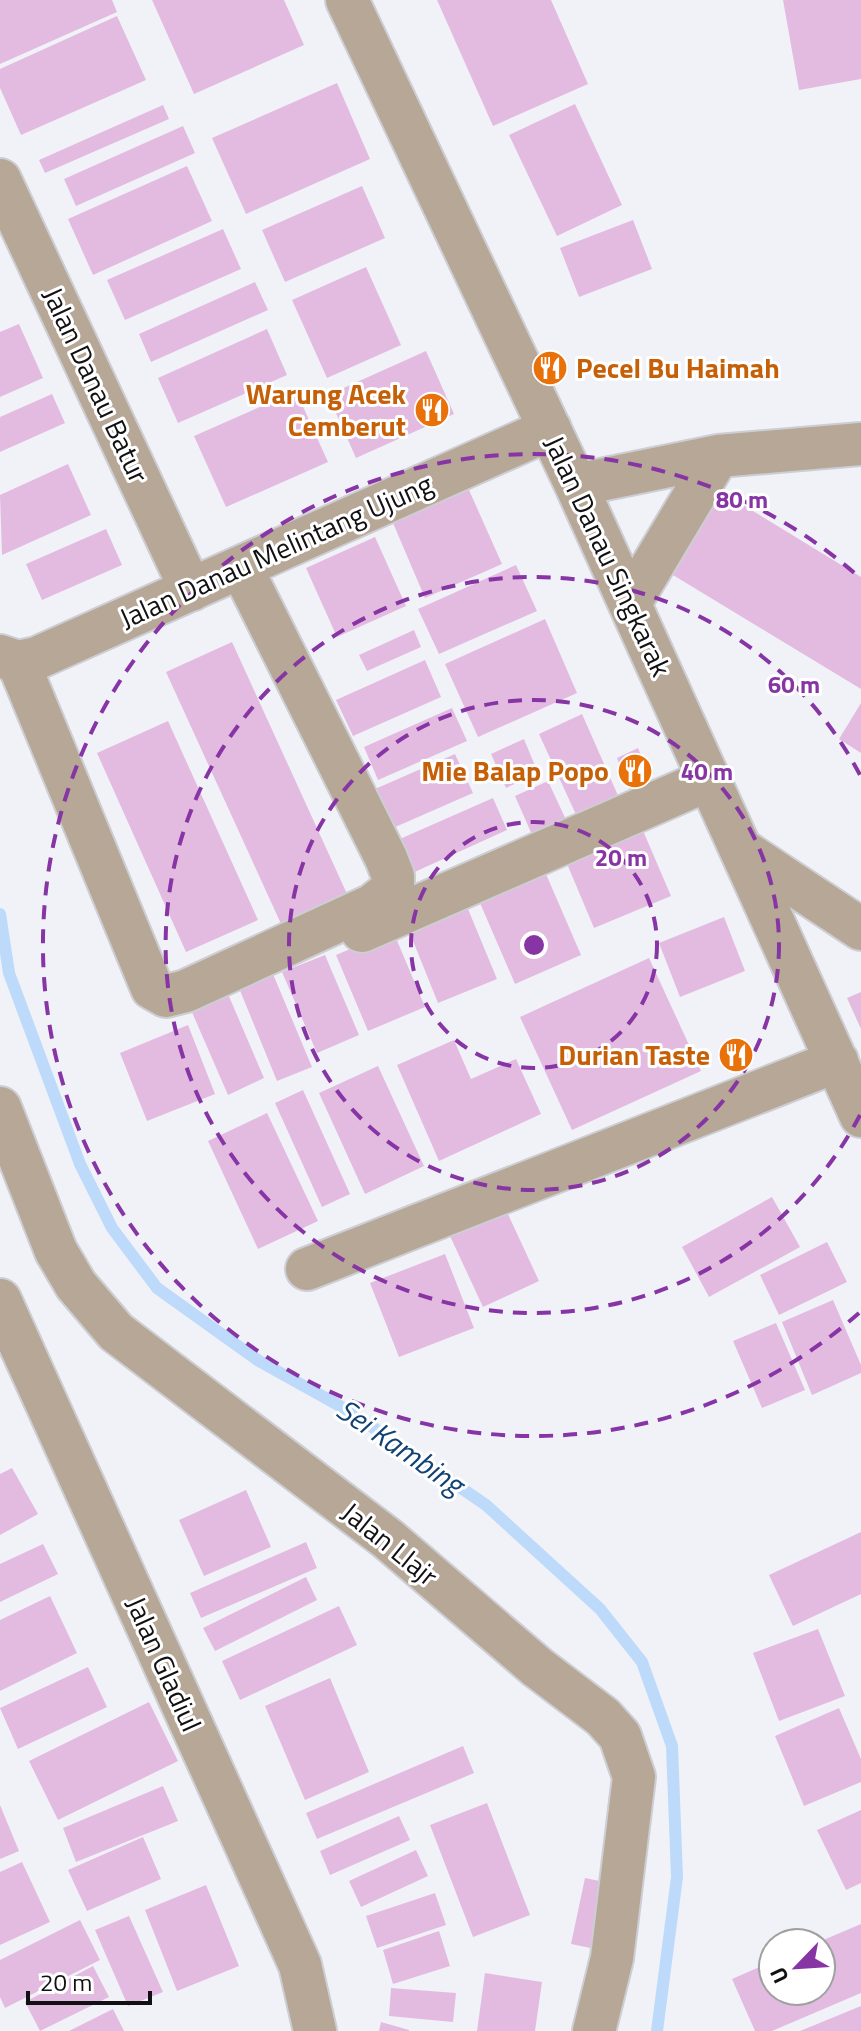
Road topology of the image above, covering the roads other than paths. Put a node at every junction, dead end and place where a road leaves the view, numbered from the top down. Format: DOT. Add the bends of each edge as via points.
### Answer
graph roads {
  1 [pos="347,0"];
  2 [pos="0,180"];
  3 [pos="550,429"];
  4 [pos="861,444"];
  5 [pos="718,456"];
  6 [pos="576,485"];
  7 [pos="242,569"];
  8 [pos="191,590"];
  9 [pos="630,603"];
  10 [pos="9,659"];
  11 [pos="710,779"];
  12 [pos="742,850"];
  13 [pos="861,929"];
  14 [pos="153,1022"];
  15 [pos="837,1061"];
  16 [pos="0,1108"];
  17 [pos="861,1116"];
  18 [pos="307,1269"];
  19 [pos="0,1300"];
  20 [pos="315,2031"];
  21 [pos="594,2031"];
  1 -- 3 [label="street, Jalan Danau Singkarak"];
  2 -- 8 [label="street, Jalan Danau Batur"];
  3 -- 6 [label="street, Jalan Danau Singkarak"];
  3 -- 7 [label="street, Jalan Danau Melintang Ujung"];
  4 -- 5 [label="street"];
  5 -- 6 [label="street"];
  5 -- 9 [label="street"];
  6 -- 9 [label="street, Jalan Danau Singkarak"];
  7 -- 8 [label="street, Jalan Danau Melintang Ujung"];
  7 -- 10 [label="street" via="386,858 393,889 373,905 186,991 166,996 152,988"];
  8 -- 10 [label="street, Jalan Danau Melintang Ujung" via="37,658"];
  9 -- 11 [label="street, Jalan Danau Singkarak"];
  11 -- 12 [label="street, Jalan Danau Singkarak"];
  11 -- 14 [label="street"];
  12 -- 13 [label="street"];
  12 -- 15 [label="street, Jalan Danau Singkarak"];
  15 -- 17 [label="street, Jalan Danau Singkarak"];
  15 -- 18 [label="street"];
  16 -- 21 [label="street, Jalan Llajr" via="56,1251 76,1285 116,1332 388,1539 620,1736 634,1777 612,1958"];
  19 -- 20 [label="street, Jalan Gladiul" via="300,1965"];
}
